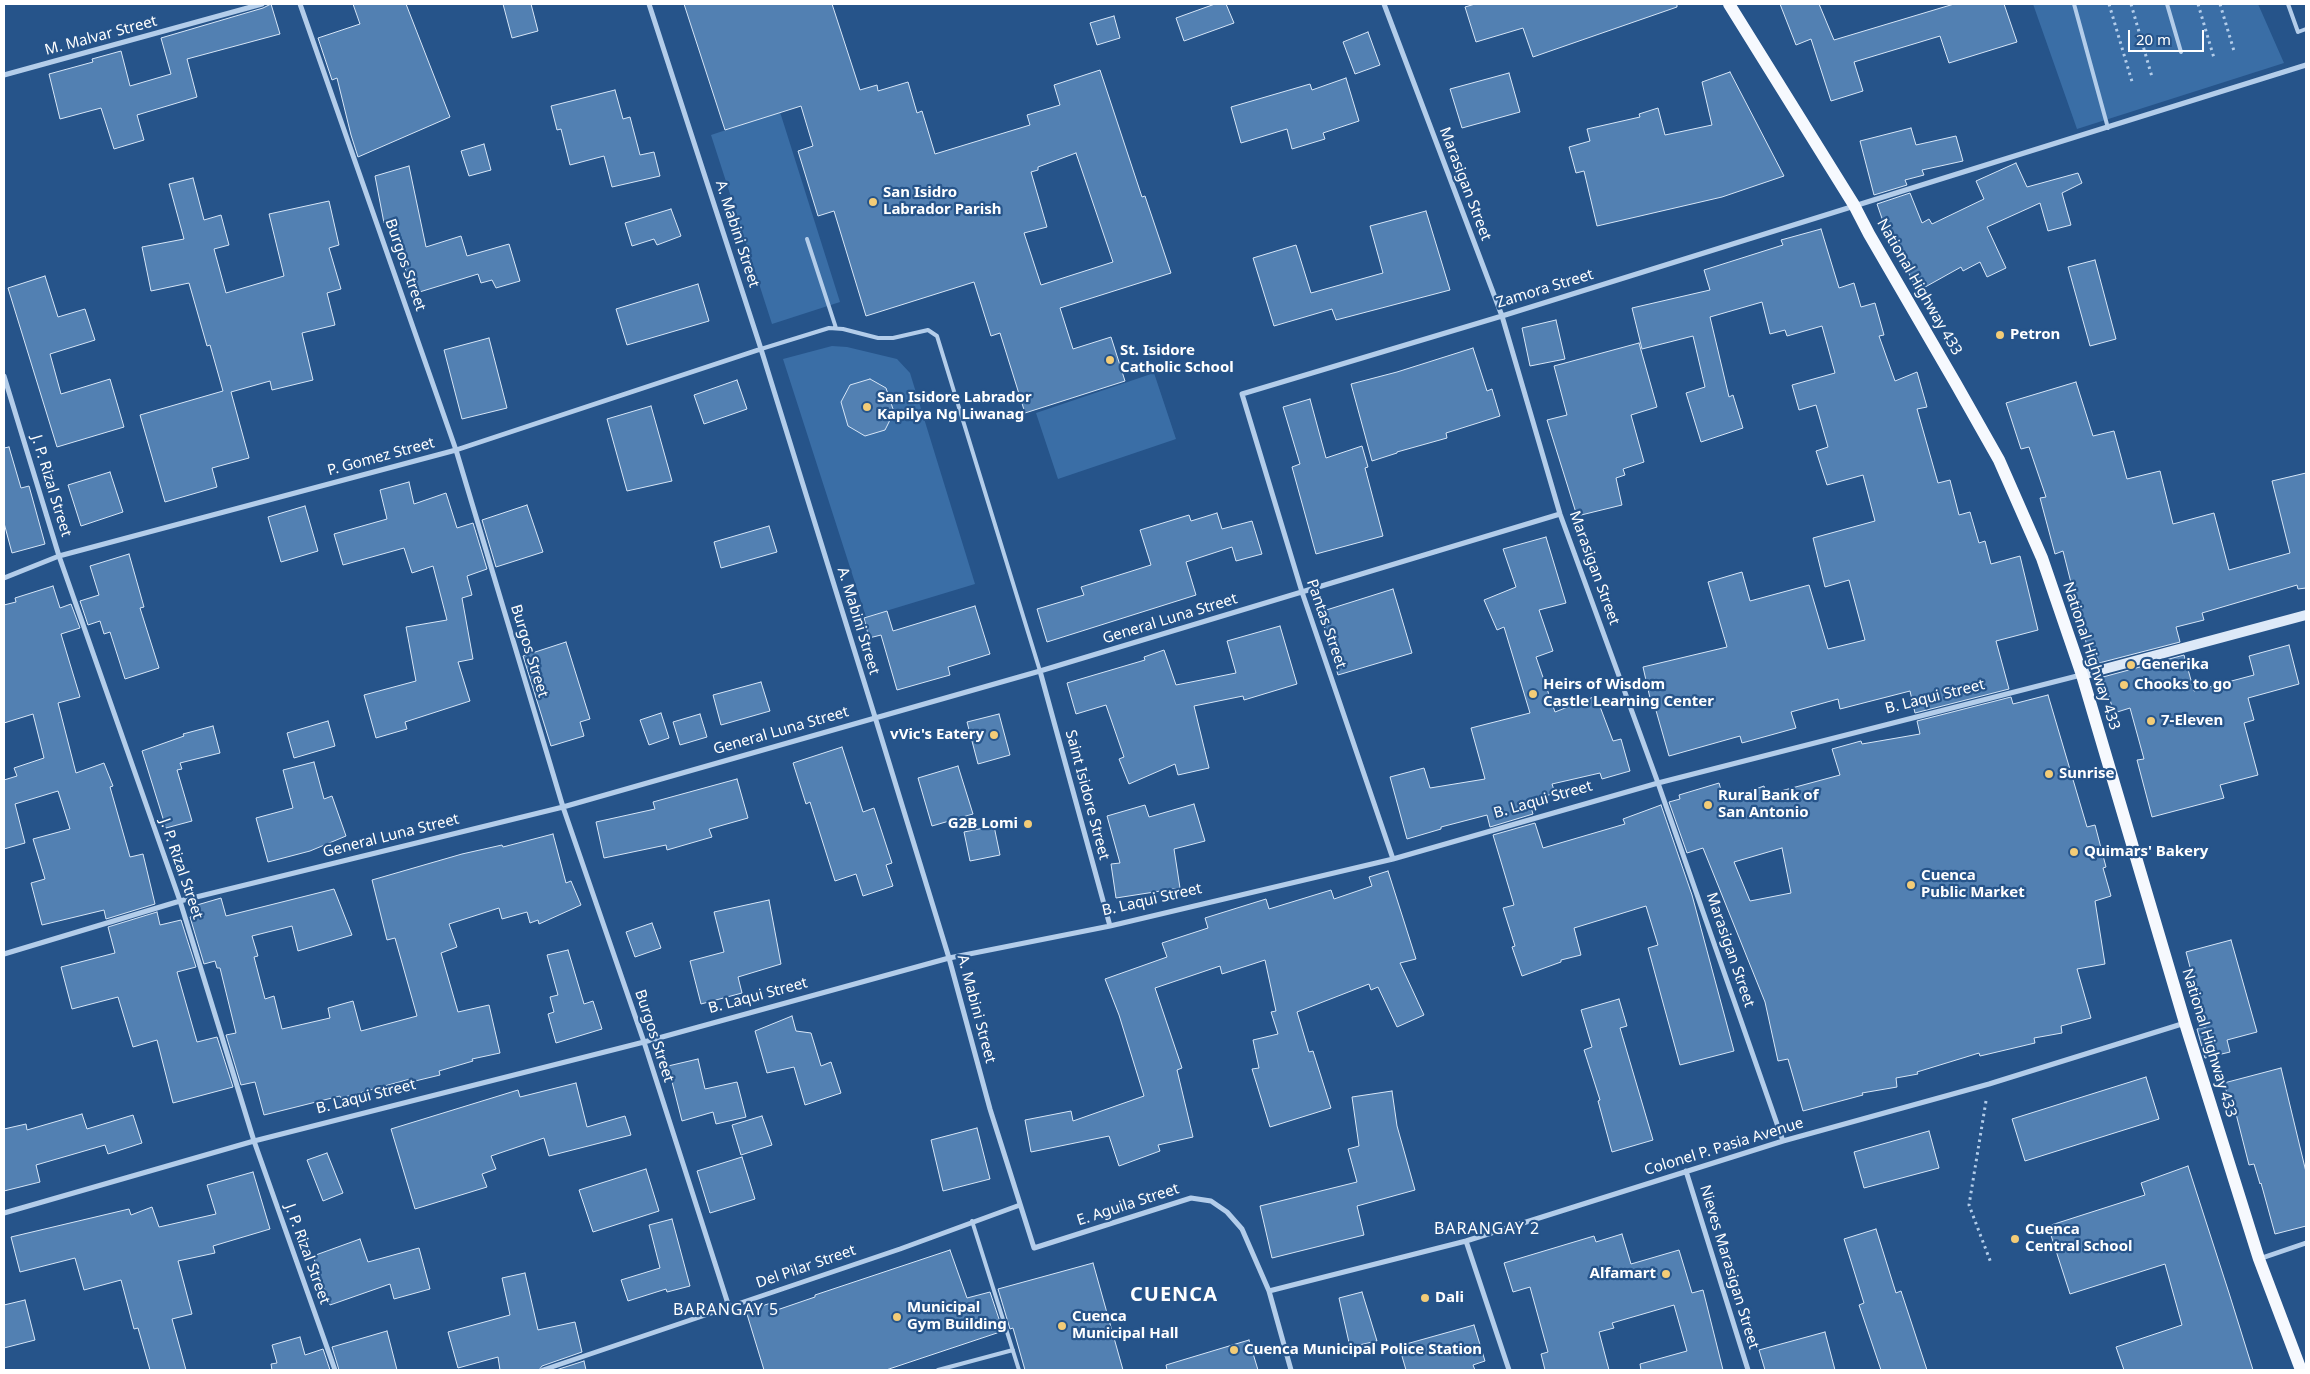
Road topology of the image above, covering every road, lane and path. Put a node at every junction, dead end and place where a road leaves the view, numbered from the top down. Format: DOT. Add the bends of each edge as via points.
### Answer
graph roads {
  1 [pos="262,4"];
  2 [pos="300,4"];
  3 [pos="650,4"];
  4 [pos="1384,4"];
  5 [pos="1729,4"];
  6 [pos="2074,4"];
  7 [pos="2109,4"];
  8 [pos="2131,4"];
  9 [pos="2167,4"];
  10 [pos="2198,4"];
  11 [pos="2220,4"];
  12 [pos="2288,4"];
  13 [pos="2306,30"];
  14 [pos="2234,51"];
  15 [pos="2181,52"];
  16 [pos="2214,58"];
  17 [pos="2306,65"];
  18 [pos="4,75"];
  19 [pos="2152,77"];
  20 [pos="2133,85"];
  21 [pos="2108,128"];
  22 [pos="1854,205"];
  23 [pos="807,239"];
  24 [pos="1502,316"];
  25 [pos="836,328"];
  26 [pos="761,349"];
  27 [pos="4,376"];
  28 [pos="1242,394"];
  29 [pos="456,450"];
  30 [pos="1560,514"];
  31 [pos="59,556"];
  32 [pos="4,578"];
  33 [pos="1302,592"];
  34 [pos="2306,615"];
  35 [pos="1040,671"];
  36 [pos="2082,675"];
  37 [pos="875,717"];
  38 [pos="1658,783"];
  39 [pos="563,807"];
  40 [pos="1393,859"];
  41 [pos="180,901"];
  42 [pos="1110,926"];
  43 [pos="4,954"];
  44 [pos="949,958"];
  45 [pos="2185,1023"];
  46 [pos="644,1042"];
  47 [pos="1989,1084"];
  48 [pos="254,1141"];
  49 [pos="1783,1141"];
  50 [pos="1686,1171"];
  51 [pos="1020,1205"];
  52 [pos="4,1213"];
  53 [pos="972,1221"];
  54 [pos="1466,1242"];
  55 [pos="2306,1243"];
  56 [pos="1034,1248"];
  57 [pos="2259,1259"];
  58 [pos="1991,1263"];
  59 [pos="1269,1291"];
  60 [pos="729,1307"];
  61 [pos="1013,1350"];
  62 [pos="336,1370"];
  63 [pos="543,1370"];
  64 [pos="938,1370"];
  65 [pos="1019,1370"];
  66 [pos="1291,1370"];
  67 [pos="1509,1370"];
  68 [pos="1748,1370"];
  69 [pos="2301,1370"];
  1 -- 18 [label="street, M. Malvar Street"];
  2 -- 29 [label="street, Burgos Street"];
  3 -- 26 [label="street, A. Mabini Street"];
  4 -- 24 [label="street, Marasigan Street"];
  5 -- 22 [label="main road, National Highway 433"];
  6 -- 21 [label="lane"];
  7 -- 20 [label="path"];
  8 -- 19 [label="path"];
  9 -- 15 [label="lane"];
  10 -- 16 [label="path"];
  11 -- 14 [label="path"];
  12 -- 13 [label="lane" via="2298,32"];
  17 -- 21 [label="street, Zamora Street"];
  21 -- 22 [label="street, Zamora Street"];
  22 -- 24 [label="street, Zamora Street"];
  22 -- 36 [label="main road, National Highway 433" via="1999,460 2042,558"];
  23 -- 25 [label="lane"];
  24 -- 28 [label="street, Zamora Street"];
  24 -- 30 [label="street, Marasigan Street"];
  25 -- 26 [label="lane" via="816,331"];
  25 -- 35 [label="lane" via="878,338 928,330 937,336"];
  26 -- 29 [label="street, P. Gomez Street"];
  26 -- 37 [label="street, A. Mabini Street"];
  27 -- 31 [label="street, J. P. Rizal Street"];
  28 -- 33 [label="street, Pantas Street"];
  29 -- 31 [label="street, P. Gomez Street"];
  29 -- 39 [label="street, Burgos Street"];
  30 -- 33 [label="street, General Luna Street"];
  30 -- 38 [label="street, Marasigan Street"];
  31 -- 32 [label="street, P. Gomez Street"];
  31 -- 41 [label="street, J. P. Rizal Street"];
  33 -- 35 [label="street, General Luna Street"];
  33 -- 40 [label="street, Pantas Street"];
  34 -- 36 [label="main road, B. Laqui Street"];
  35 -- 37 [label="street, General Luna Street"];
  35 -- 42 [label="street, Saint Isidore Street"];
  36 -- 38 [label="street, B. Laqui Street"];
  36 -- 45 [label="main road, National Highway 433"];
  37 -- 39 [label="street, General Luna Street"];
  37 -- 44 [label="street, A. Mabini Street"];
  38 -- 40 [label="street, B. Laqui Street"];
  38 -- 49 [label="street, Marasigan Street"];
  39 -- 41 [label="street, General Luna Street"];
  39 -- 46 [label="street, Burgos Street"];
  40 -- 42 [label="street, B. Laqui Street"];
  41 -- 43 [label="street, General Luna Street"];
  41 -- 48 [label="street, J. P. Rizal Street"];
  42 -- 44 [label="street, B. Laqui Street"];
  44 -- 46 [label="street, B. Laqui Street"];
  44 -- 51 [label="street, A. Mabini Street"];
  45 -- 47 [label="street, Colonel P. Pasia Avenue"];
  45 -- 57 [label="main road, National Highway 433"];
  46 -- 48 [label="street, B. Laqui Street"];
  46 -- 60 [label="street, Burgos Street"];
  47 -- 49 [label="street, Colonel P. Pasia Avenue"];
  47 -- 58 [label="path" via="1969,1206"];
  48 -- 52 [label="street, B. Laqui Street"];
  48 -- 62 [label="street, J. P. Rizal Street"];
  49 -- 50 [label="street, Colonel P. Pasia Avenue"];
  50 -- 54 [label="street, Colonel P. Pasia Avenue"];
  50 -- 68 [label="street, Nieves Marasigan Street"];
  51 -- 53 [label="street, Del Pilar Street"];
  51 -- 56 [label="street, A. Mabini Street"];
  53 -- 60 [label="street, Del Pilar Street"];
  53 -- 61 [label="lane"];
  54 -- 59 [label="street, Colonel P. Pasia Avenue"];
  54 -- 67 [label="street"];
  55 -- 57 [label="street"];
  56 -- 59 [label="street, E. Aguila Street" via="1191,1198 1211,1201 1227,1212 1242,1229"];
  57 -- 69 [label="main road, National Highway 433"];
  59 -- 66 [label="street, E. Aguila Street"];
  60 -- 63 [label="street, Del Pilar Street"];
  61 -- 64 [label="lane"];
  61 -- 65 [label="lane"];
}
